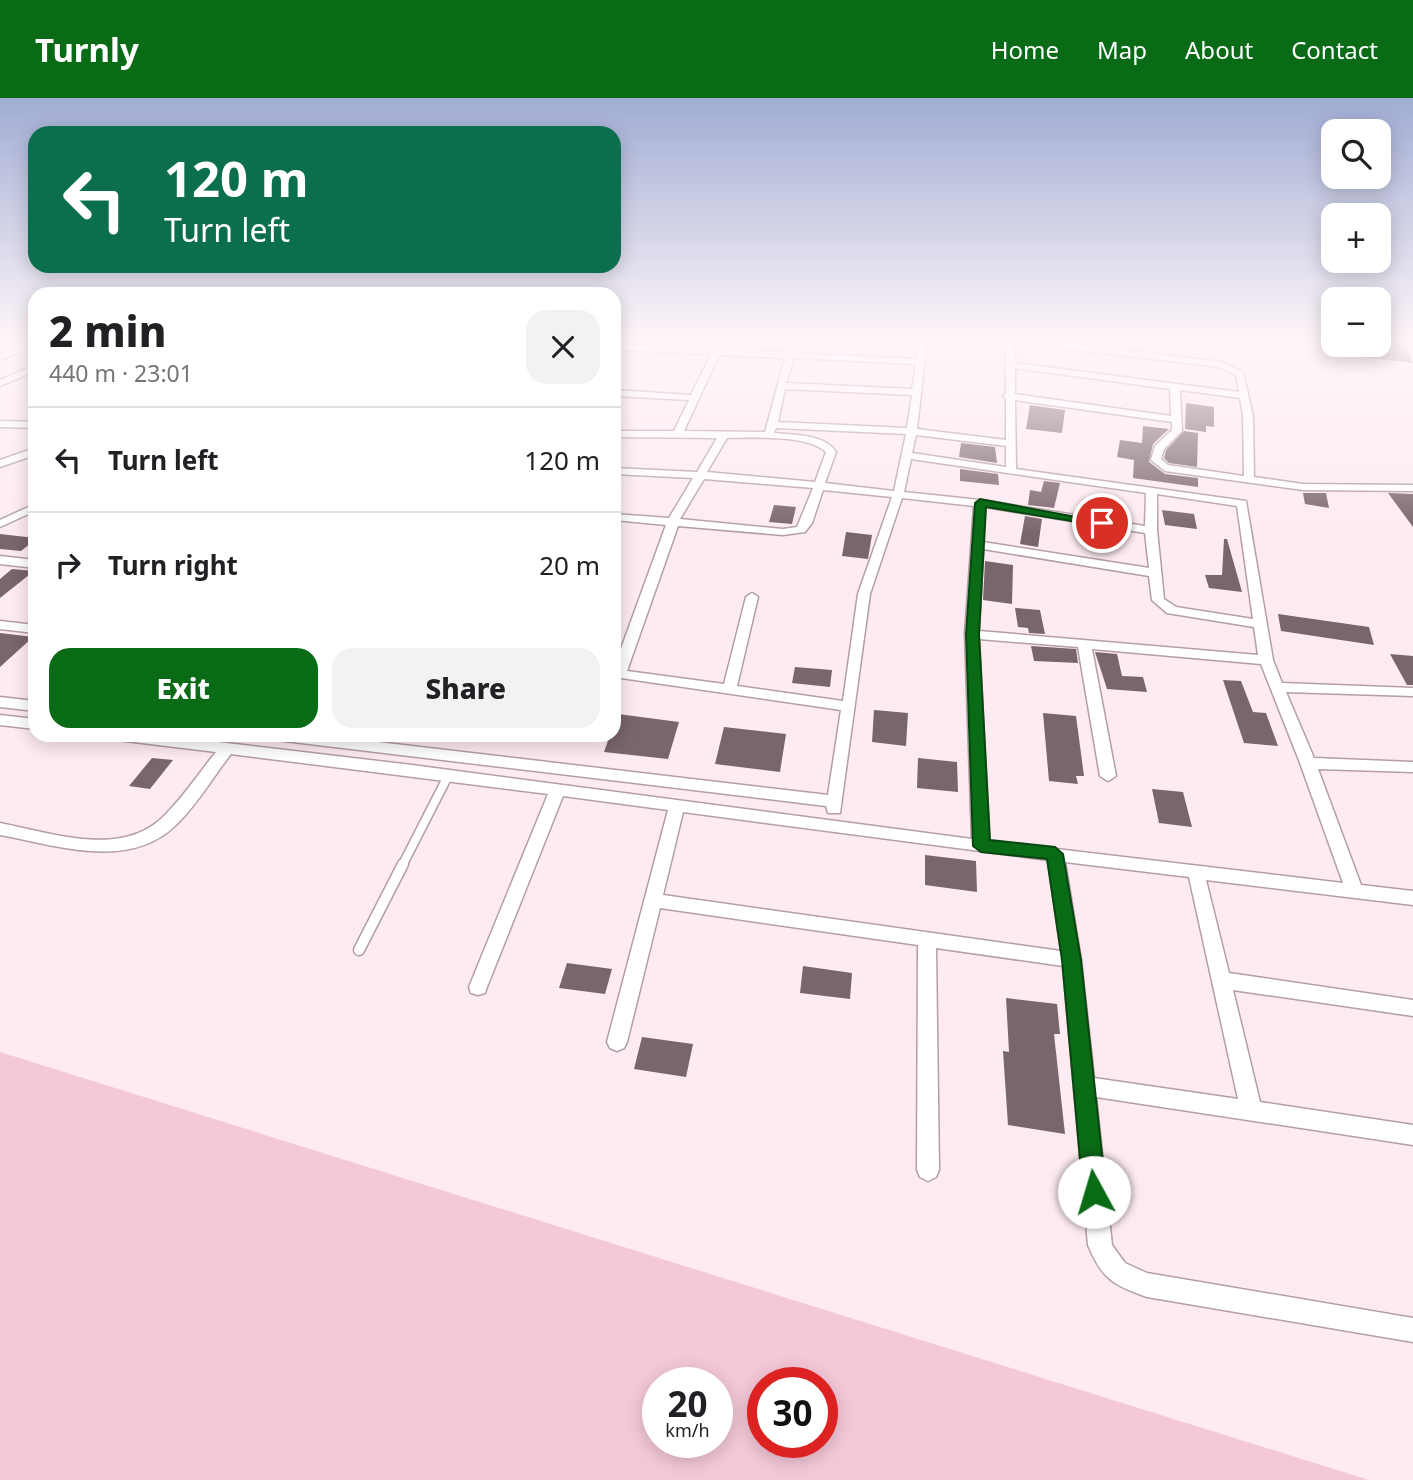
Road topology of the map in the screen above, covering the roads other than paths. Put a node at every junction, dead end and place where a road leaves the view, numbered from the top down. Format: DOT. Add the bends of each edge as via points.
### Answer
graph roads {
  1 [pos="692,404"];
  2 [pos="776,404"];
  3 [pos="915,404"];
  4 [pos="1008,404"];
  5 [pos="1067,404"];
  6 [pos="1176,404"];
  7 [pos="1246,404"];
  8 [pos="1176,420"];
  9 [pos="0,424"];
  10 [pos="28,425"];
  11 [pos="770,430"];
  12 [pos="912,431"];
  13 [pos="621,434"];
  14 [pos="677,436"];
  15 [pos="723,436"];
  16 [pos="1008,443"];
  17 [pos="28,454"];
  18 [pos="907,456"];
  19 [pos="0,464"];
  20 [pos="621,471"];
  21 [pos="1011,471"];
  22 [pos="702,473"];
  23 [pos="1249,481"];
  24 [pos="819,488"];
  25 [pos="1413,488"];
  26 [pos="1151,491"];
  27 [pos="898,495"];
  28 [pos="980,503"];
  29 [pos="28,510"];
  30 [pos="621,517"];
  31 [pos="674,520"];
  32 [pos="0,524"];
  33 [pos="1151,530"];
  34 [pos="978,545"];
  35 [pos="0,560"];
  36 [pos="28,563"];
  37 [pos="1155,573"];
  38 [pos="752,597"];
  39 [pos="1261,624"];
  40 [pos="0,625"];
  41 [pos="28,628"];
  42 [pos="972,634"];
  43 [pos="1084,644"];
  44 [pos="1266,660"];
  45 [pos="621,662"];
  46 [pos="621,674"];
  47 [pos="1276,687"];
  48 [pos="730,688"];
  49 [pos="1413,692"];
  50 [pos="0,702"];
  51 [pos="28,705"];
  52 [pos="849,707"];
  53 [pos="0,720"];
  54 [pos="28,723"];
  55 [pos="206,742"];
  56 [pos="327,742"];
  57 [pos="361,742"];
  58 [pos="226,748"];
  59 [pos="317,758"];
  60 [pos="1308,762"];
  61 [pos="1413,767"];
  62 [pos="448,776"];
  63 [pos="1108,776"];
  64 [pos="714,787"];
  65 [pos="557,790"];
  66 [pos="835,801"];
  67 [pos="677,805"];
  68 [pos="709,810"];
  69 [pos="831,825"];
  70 [pos="0,829"];
  71 [pos="981,846"];
  72 [pos="1055,854"];
  73 [pos="1196,872"];
  74 [pos="1354,890"];
  75 [pos="1413,898"];
  76 [pos="652,900"];
  77 [pos="927,940"];
  78 [pos="359,950"];
  79 [pos="1072,960"];
  80 [pos="1221,980"];
  81 [pos="478,987"];
  82 [pos="1413,1007"];
  83 [pos="617,1042"];
  84 [pos="1084,1086"];
  85 [pos="1251,1110"];
  86 [pos="1413,1135"];
  87 [pos="928,1170"];
  88 [pos="1413,1331"];
  1 -- 14 [label="street"];
  2 -- 11 [label="street"];
  3 -- 12 [label="street"];
  4 -- 16 [label="street"];
  5 -- 8 [label="street"];
  6 -- 8 [label="street"];
  7 -- 23 [label="street"];
  8 -- 23 [label="street" via="1177,431 1159,448 1158,464"];
  9 -- 10 [label="street"];
  11 -- 12 [label="street"];
  11 -- 15 [label="street"];
  11 -- 24 [label="street" via="828,447 831,452"];
  12 -- 16 [label="street"];
  12 -- 18 [label="street"];
  13 -- 14 [label="street"];
  14 -- 15 [label="street"];
  15 -- 22 [label="street"];
  16 -- 21 [label="street"];
  17 -- 19 [label="street"];
  18 -- 21 [label="street"];
  18 -- 27 [label="street"];
  20 -- 22 [label="street"];
  21 -- 26 [label="street"];
  22 -- 24 [label="street"];
  22 -- 31 [label="street"];
  23 -- 25 [label="street" via="1317,488"];
  24 -- 27 [label="street"];
  24 -- 31 [label="street" via="804,528 796,532"];
  26 -- 33 [label="street"];
  26 -- 39 [label="street" via="1242,503"];
  27 -- 28 [label="street"];
  27 -- 52 [label="street" via="864,594"];
  28 -- 33 [label="street"];
  28 -- 34 [label="street"];
  29 -- 32 [label="street"];
  30 -- 31 [label="street"];
  31 -- 45 [label="street"];
  33 -- 37 [label="street"];
  34 -- 37 [label="street"];
  34 -- 42 [label="street"];
  35 -- 36 [label="street"];
  37 -- 39 [label="street" via="1163,607"];
  38 -- 48 [label="street"];
  39 -- 44 [label="street"];
  40 -- 41 [label="street"];
  42 -- 43 [label="street"];
  42 -- 71 [label="street"];
  43 -- 44 [label="street"];
  43 -- 63 [label="street"];
  44 -- 47 [label="street"];
  46 -- 48 [label="street"];
  47 -- 49 [label="street"];
  47 -- 60 [label="street"];
  48 -- 52 [label="street"];
  50 -- 51 [label="street"];
  52 -- 66 [label="street"];
  53 -- 54 [label="street"];
  55 -- 58 [label="street"];
  56 -- 59 [label="street"];
  57 -- 64 [label="street"];
  58 -- 59 [label="street"];
  58 -- 70 [label="street" via="169,822 137,842 109,847"];
  59 -- 62 [label="street"];
  60 -- 61 [label="street"];
  60 -- 74 [label="street"];
  62 -- 65 [label="street"];
  62 -- 78 [label="lane"];
  64 -- 66 [label="street"];
  64 -- 68 [label="street"];
  65 -- 67 [label="street"];
  65 -- 81 [label="street"];
  66 -- 69 [label="street"];
  67 -- 68 [label="street"];
  67 -- 76 [label="street"];
  68 -- 69 [label="street"];
  69 -- 71 [label="street"];
  71 -- 72 [label="street"];
  72 -- 73 [label="street"];
  72 -- 79 [label="street"];
  73 -- 74 [label="street"];
  73 -- 80 [label="street"];
  74 -- 75 [label="street"];
  76 -- 77 [label="street"];
  76 -- 83 [label="street"];
  77 -- 79 [label="street"];
  77 -- 87 [label="street"];
  79 -- 84 [label="street"];
  80 -- 82 [label="street"];
  80 -- 85 [label="street"];
  84 -- 85 [label="street"];
  84 -- 88 [label="street" via="1100,1245 1107,1265 1125,1278 1147,1285"];
  85 -- 86 [label="street"];
}
